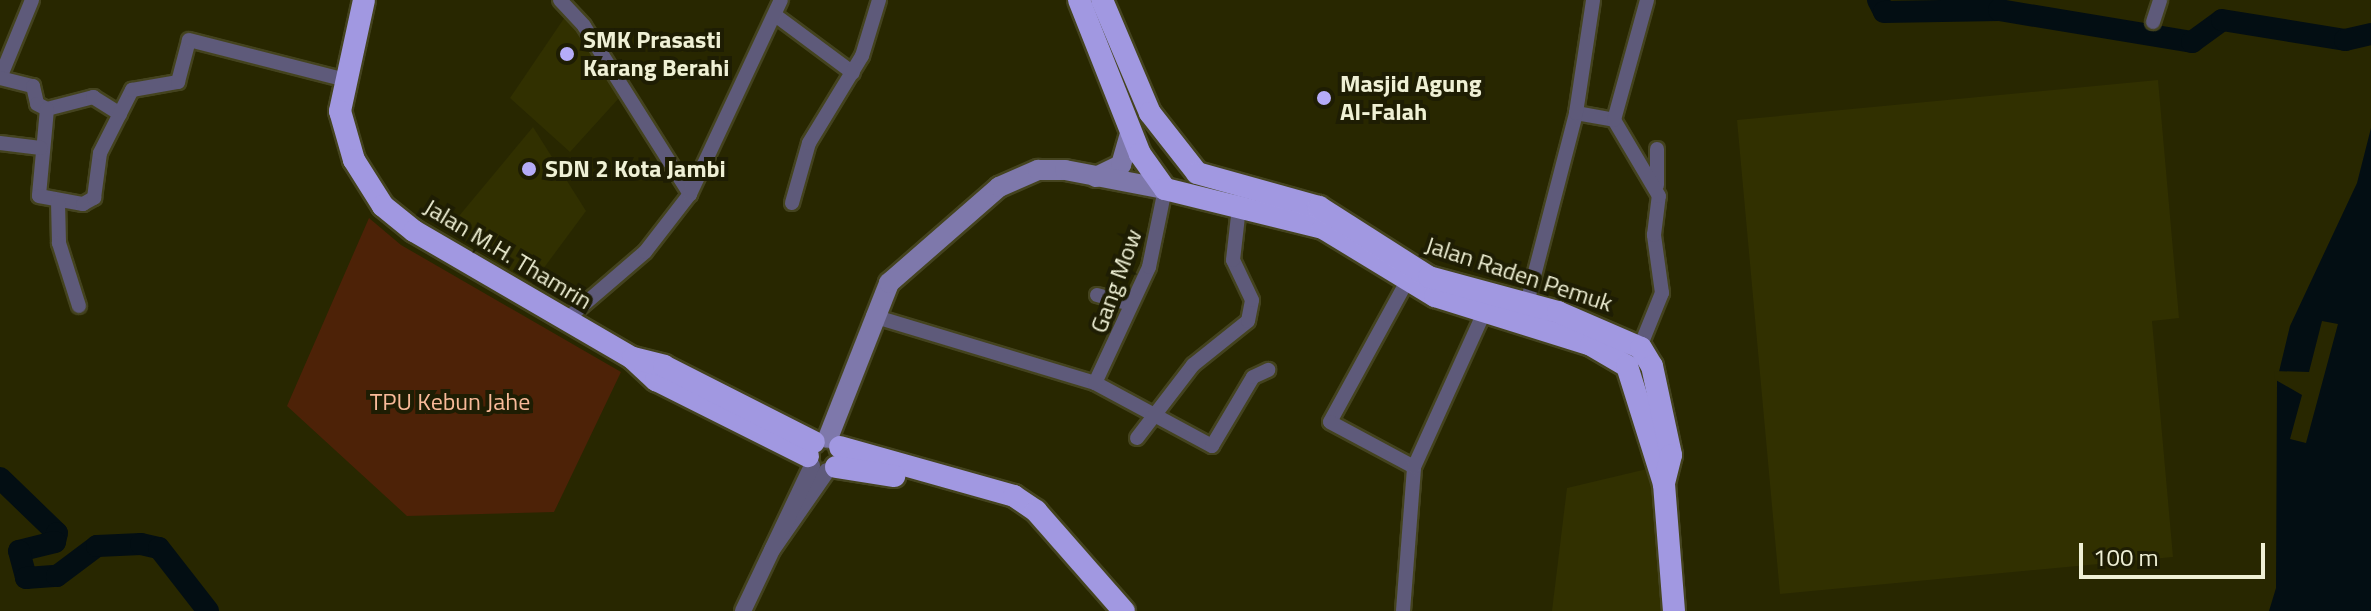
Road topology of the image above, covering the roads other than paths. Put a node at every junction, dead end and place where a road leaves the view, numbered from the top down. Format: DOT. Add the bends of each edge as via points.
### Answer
graph roads {
  1 [pos="32,0"];
  2 [pos="364,0"];
  3 [pos="560,0"];
  4 [pos="781,0"];
  5 [pos="879,0"];
  6 [pos="1079,0"];
  7 [pos="1102,0"];
  8 [pos="1593,0"];
  9 [pos="1647,0"];
  10 [pos="2160,0"];
  11 [pos="775,15"];
  12 [pos="2153,22"];
  13 [pos="5,41"];
  14 [pos="853,73"];
  15 [pos="342,79"];
  16 [pos="47,109"];
  17 [pos="1576,113"];
  18 [pos="120,114"];
  19 [pos="1614,120"];
  20 [pos="1130,133"];
  21 [pos="0,143"];
  22 [pos="41,148"];
  23 [pos="1657,149"];
  24 [pos="1096,177"];
  25 [pos="1657,188"];
  26 [pos="1165,189"];
  27 [pos="1207,189"];
  28 [pos="690,194"];
  29 [pos="1240,197"];
  30 [pos="58,202"];
  31 [pos="792,203"];
  32 [pos="1406,283"];
  33 [pos="1097,295"];
  34 [pos="1527,303"];
  35 [pos="1131,304"];
  36 [pos="79,306"];
  37 [pos="1484,313"];
  38 [pos="873,316"];
  39 [pos="567,319"];
  40 [pos="1634,357"];
  41 [pos="1268,370"];
  42 [pos="1095,383"];
  43 [pos="1156,411"];
  44 [pos="1137,438"];
  45 [pos="824,455"];
  46 [pos="1414,467"];
  47 [pos="743,611"];
  48 [pos="1124,611"];
  49 [pos="1403,611"];
  50 [pos="1674,611"];
  1 -- 13 [label="street"];
  2 -- 15 [label="highway, Jalan M.H. Thamrin"];
  3 -- 28 [label="street" via="584,26"];
  4 -- 11 [label="street"];
  5 -- 14 [label="street"];
  6 -- 20 [label="highway"];
  7 -- 27 [label="highway" via="1166,141"];
  8 -- 17 [label="street"];
  9 -- 19 [label="street"];
  10 -- 12 [label="street"];
  11 -- 14 [label="street"];
  11 -- 28 [label="street"];
  13 -- 16 [label="street" via="0,78 33,86 37,104"];
  14 -- 31 [label="street" via="809,143"];
  15 -- 18 [label="street" via="189,40 178,82 135,87"];
  15 -- 39 [label="highway, Jalan M.H. Thamrin" via="342,133 383,206"];
  16 -- 18 [label="street" via="93,97"];
  16 -- 22 [label="street"];
  17 -- 19 [label="street"];
  17 -- 34 [label="street"];
  18 -- 30 [label="street" via="100,153 91,202"];
  19 -- 25 [label="street"];
  20 -- 24 [label="main road" via="1121,165"];
  20 -- 26 [label="highway"];
  21 -- 22 [label="street"];
  22 -- 30 [label="street" via="39,196"];
  23 -- 25 [label="street"];
  24 -- 26 [label="main road"];
  24 -- 38 [label="main road" via="1038,170 999,187 889,283"];
  25 -- 40 [label="street" via="1662,293"];
  26 -- 27 [label="highway, Jalan Raden Pemuk"];
  26 -- 35 [label="street, Gang Mow" via="1156,247"];
  27 -- 29 [label="highway, Jalan Raden Pemuk"];
  28 -- 39 [label="street" via="645,252"];
  29 -- 32 [label="highway, Jalan Raden Pemuk" via="1333,232"];
  29 -- 34 [label="highway, Jalan Raden Pemuk" via="1319,207 1429,277"];
  29 -- 43 [label="street" via="1233,260 1252,300 1248,321 1193,365"];
  30 -- 36 [label="street" via="59,243"];
  32 -- 37 [label="highway, Jalan Raden Pemuk"];
  32 -- 46 [label="street" via="1330,422"];
  33 -- 35 [label="street"];
  34 -- 40 [label="highway, Jalan Raden Pemuk"];
  35 -- 42 [label="street, Gang Mow"];
  37 -- 40 [label="highway, Jalan Raden Pemuk"];
  37 -- 46 [label="street"];
  38 -- 42 [label="street"];
  38 -- 45 [label="main road"];
  39 -- 45 [label="highway, Jalan M.H. Thamrin" via="632,358 656,380"];
  40 -- 50 [label="highway" via="1664,484"];
  41 -- 43 [label="street" via="1259,370 1243,390 1215,445"];
  42 -- 43 [label="street"];
  43 -- 44 [label="street"];
  45 -- 47 [label="street"];
  45 -- 48 [label="highway, Jalan M.H. Thamrin" via="974,484 1036,511"];
  46 -- 49 [label="street"];
}
